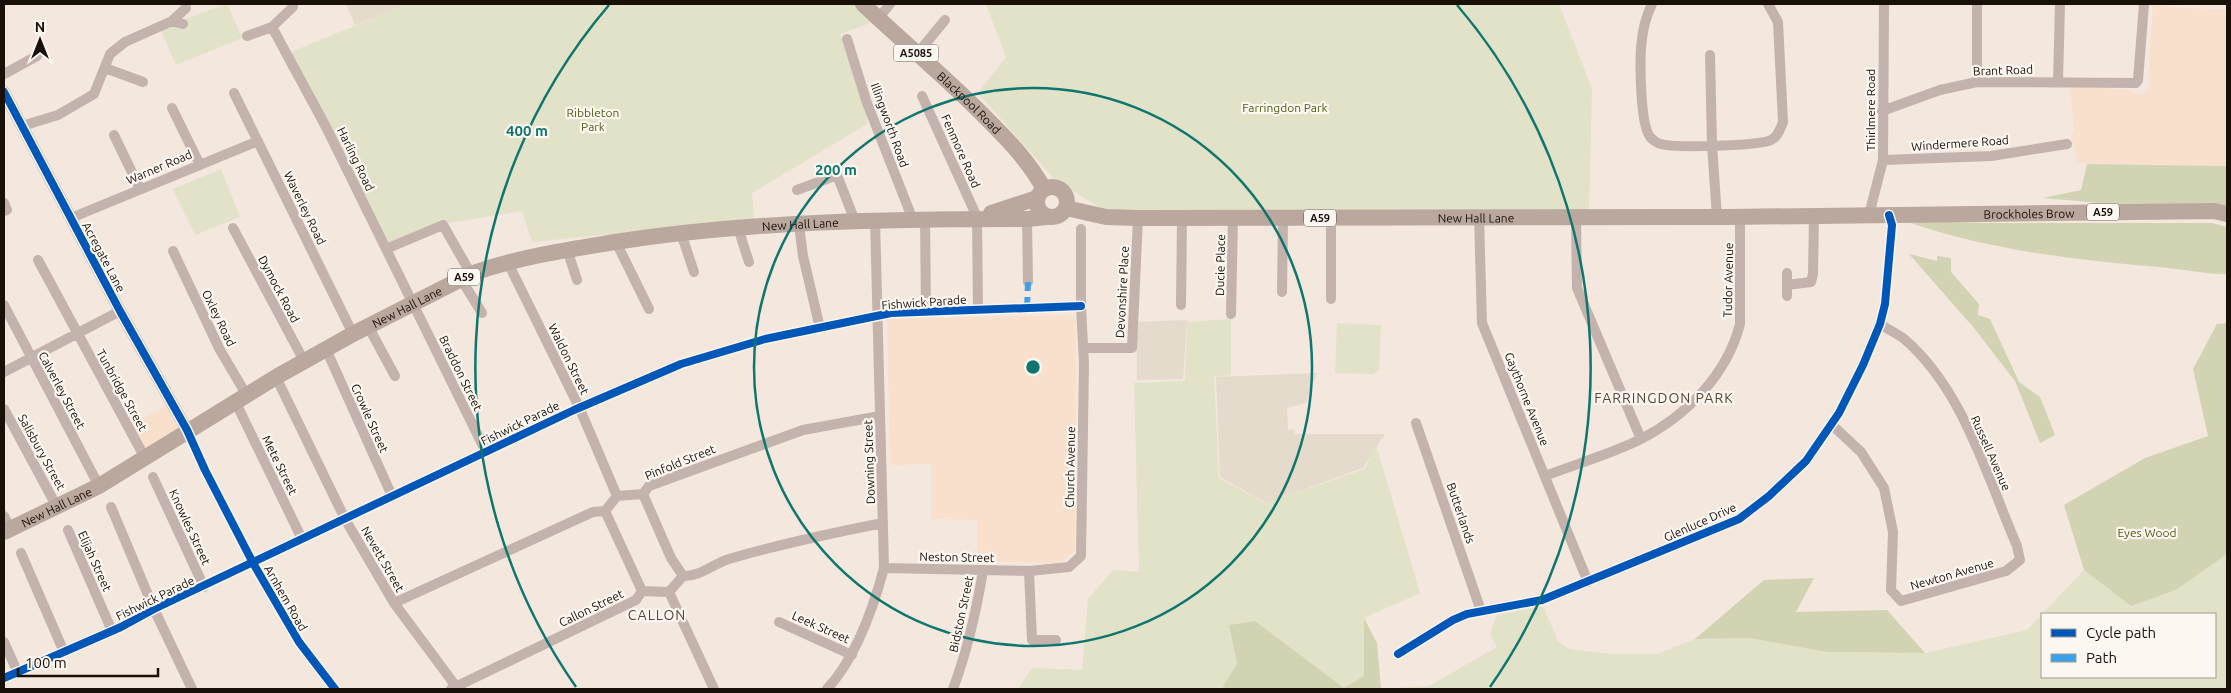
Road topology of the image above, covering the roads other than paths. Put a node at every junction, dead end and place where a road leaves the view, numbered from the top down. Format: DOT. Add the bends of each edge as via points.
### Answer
graph roads {
  1 [pos="863,4"];
  2 [pos="890,4"];
  3 [pos="1652,4"];
  4 [pos="1768,4"];
  5 [pos="1884,4"];
  6 [pos="1977,4"];
  7 [pos="2060,4"];
  8 [pos="2144,4"];
  9 [pos="297,5"];
  10 [pos="186,8"];
  11 [pos="878,18"];
  12 [pos="945,20"];
  13 [pos="172,21"];
  14 [pos="276,23"];
  15 [pos="183,24"];
  16 [pos="247,36"];
  17 [pos="847,39"];
  18 [pos="917,54"];
  19 [pos="1710,55"];
  20 [pos="37,56"];
  21 [pos="105,68"];
  22 [pos="4,74"];
  23 [pos="2058,81"];
  24 [pos="142,82"];
  25 [pos="1977,82"];
  26 [pos="4,92"];
  27 [pos="234,93"];
  28 [pos="922,96"];
  29 [pos="172,108"];
  30 [pos="1882,111"];
  31 [pos="22,126"];
  32 [pos="114,135"];
  33 [pos="258,140"];
  34 [pos="2068,144"];
  35 [pos="1712,145"];
  36 [pos="1883,160"];
  37 [pos="200,163"];
  38 [pos="140,189"];
  39 [pos="797,190"];
  40 [pos="1038,206"];
  41 [pos="1066,208"];
  42 [pos="2227,214"];
  43 [pos="1868,215"];
  44 [pos="1889,215"];
  45 [pos="1814,216"];
  46 [pos="1479,217"];
  47 [pos="1576,217"];
  48 [pos="1717,217"];
  49 [pos="1740,217"];
  50 [pos="70,218"];
  51 [pos="977,218"];
  52 [pos="1138,218"];
  53 [pos="1182,218"];
  54 [pos="1233,218"];
  55 [pos="1283,218"];
  56 [pos="1331,218"];
  57 [pos="875,219"];
  58 [pos="919,219"];
  59 [pos="855,221"];
  60 [pos="799,225"];
  61 [pos="232,228"];
  62 [pos="738,228"];
  63 [pos="1080,229"];
  64 [pos="681,234"];
  65 [pos="616,242"];
  66 [pos="386,249"];
  67 [pos="568,249"];
  68 [pos="173,251"];
  69 [pos="38,260"];
  70 [pos="749,262"];
  71 [pos="508,263"];
  72 [pos="694,272"];
  73 [pos="1786,273"];
  74 [pos="466,276"];
  75 [pos="577,280"];
  76 [pos="1028,282"];
  77 [pos="1282,292"];
  78 [pos="1331,299"];
  79 [pos="413,304"];
  80 [pos="4,305"];
  81 [pos="1181,305"];
  82 [pos="1081,306"];
  83 [pos="649,309"];
  84 [pos="978,309"];
  85 [pos="120,311"];
  86 [pos="926,311"];
  87 [pos="482,313"];
  88 [pos="1231,314"];
  89 [pos="878,316"];
  90 [pos="1880,324"];
  91 [pos="368,326"];
  92 [pos="820,328"];
  93 [pos="77,333"];
  94 [pos="353,334"];
  95 [pos="1083,348"];
  96 [pos="326,349"];
  97 [pos="31,358"];
  98 [pos="304,361"];
  99 [pos="4,372"];
  100 [pos="395,376"];
  101 [pos="276,377"];
  102 [pos="240,398"];
  103 [pos="579,407"];
  104 [pos="4,410"];
  105 [pos="880,416"];
  106 [pos="1416,423"];
  107 [pos="1831,424"];
  108 [pos="187,430"];
  109 [pos="1641,439"];
  110 [pos="486,452"];
  111 [pos="145,458"];
  112 [pos="1545,476"];
  113 [pos="153,477"];
  114 [pos="99,486"];
  115 [pos="643,494"];
  116 [pos="392,496"];
  117 [pos="617,496"];
  118 [pos="57,507"];
  119 [pos="111,507"];
  120 [pos="605,511"];
  121 [pos="345,519"];
  122 [pos="883,522"];
  123 [pos="6,526"];
  124 [pos="68,530"];
  125 [pos="302,539"];
  126 [pos="21,553"];
  127 [pos="2020,560"];
  128 [pos="253,563"];
  129 [pos="884,568"];
  130 [pos="1029,570"];
  131 [pos="983,571"];
  132 [pos="683,576"];
  133 [pos="1588,582"];
  134 [pos="204,587"];
  135 [pos="642,591"];
  136 [pos="669,592"];
  137 [pos="394,603"];
  138 [pos="154,609"];
  139 [pos="1481,611"];
  140 [pos="779,622"];
  141 [pos="112,631"];
  142 [pos="1056,640"];
  143 [pos="4,642"];
  144 [pos="64,652"];
  145 [pos="1398,654"];
  146 [pos="852,655"];
  147 [pos="17,671"];
  148 [pos="4,678"];
  149 [pos="454,688"];
  150 [pos="192,689"];
  151 [pos="335,689"];
  152 [pos="714,689"];
  153 [pos="827,689"];
  154 [pos="953,689"];
  1 -- 11 [label="highway, Blackpool Road / A5085"];
  2 -- 11 [label="street"];
  3 -- 35 [label="street" via="1641,47 1646,132 1661,144"];
  4 -- 35 [label="street" via="1778,22 1783,122 1773,140 1756,144"];
  5 -- 30 [label="street, Thirlmere Road"];
  6 -- 25 [label="street"];
  7 -- 23 [label="street"];
  8 -- 23 [label="street, Brant Road" via="2136,83"];
  9 -- 14 [label="street"];
  10 -- 13 [label="street"];
  11 -- 18 [label="highway, Blackpool Road / A5085"];
  12 -- 18 [label="street"];
  13 -- 15 [label="street"];
  13 -- 21 [label="street" via="125,42 110,54"];
  14 -- 16 [label="street"];
  14 -- 66 [label="street, Harling Road"];
  17 -- 58 [label="street, Illingworth Road" via="868,103"];
  18 -- 40 [label="highway, Blackpool Road / A5085" via="1018,150 1036,174"];
  19 -- 35 [label="street"];
  20 -- 22 [label="street"];
  21 -- 24 [label="street"];
  21 -- 31 [label="street" via="94,94 58,115"];
  23 -- 25 [label="street, Brant Road"];
  25 -- 30 [label="street, Brant Road" via="1940,90"];
  26 -- 31 [label="street, Acregate Lane"];
  27 -- 33 [label="street, Waverley Road"];
  28 -- 51 [label="street, Fenmore Road"];
  29 -- 37 [label="street"];
  30 -- 36 [label="street, Thirlmere Road"];
  31 -- 50 [label="street, Acregate Lane"];
  32 -- 38 [label="street"];
  33 -- 37 [label="street, Warner Road"];
  33 -- 94 [label="street, Waverley Road"];
  34 -- 36 [label="street, Windermere Road" via="1991,156"];
  35 -- 48 [label="street"];
  36 -- 43 [label="street, Thirlmere Road"];
  37 -- 38 [label="street, Warner Road"];
  38 -- 50 [label="street, Warner Road"];
  39 -- 59 [label="street" via="837,175"];
  40 -- 41 [label="highway, A59" via="1058,216"];
  40 -- 41 [label="highway, A59" via="1054,188 1062,191"];
  40 -- 51 [label="highway, New Hall Lane / A59"];
  40 -- 51 [label="highway, New Hall Lane / A59"];
  40 -- 76 [label="street"];
  41 -- 52 [label="highway, New Hall Lane / A59" via="1106,217"];
  42 -- 44 [label="highway, Brockholes Brow / A59" via="2214,211"];
  43 -- 44 [label="highway, New Hall Lane / A59"];
  43 -- 45 [label="highway, New Hall Lane / A59"];
  44 -- 90 [label="street, Glenluce Drive" via="1892,225 1890,258"];
  45 -- 49 [label="highway, New Hall Lane / A59"];
  45 -- 73 [label="street" via="1814,274 1811,282 1787,291"];
  46 -- 47 [label="highway, New Hall Lane / A59"];
  46 -- 56 [label="highway, New Hall Lane / A59"];
  46 -- 112 [label="street, Gaythorne Avenue" via="1482,323"];
  47 -- 48 [label="highway, New Hall Lane / A59"];
  47 -- 109 [label="street" via="1577,288"];
  48 -- 49 [label="highway, New Hall Lane / A59"];
  49 -- 109 [label="street, Tudor Avenue" via="1741,292 1737,336 1706,389 1679,414"];
  50 -- 85 [label="street, Acregate Lane"];
  51 -- 58 [label="highway, New Hall Lane / A59"];
  51 -- 84 [label="street"];
  52 -- 53 [label="highway, New Hall Lane / A59"];
  52 -- 95 [label="street, Devonshire Place" via="1132,348"];
  53 -- 54 [label="highway, New Hall Lane / A59"];
  53 -- 81 [label="street"];
  54 -- 55 [label="highway, New Hall Lane / A59"];
  54 -- 88 [label="street, Ducie Place"];
  55 -- 56 [label="highway, New Hall Lane / A59"];
  55 -- 77 [label="street"];
  56 -- 78 [label="street"];
  57 -- 58 [label="highway, New Hall Lane / A59"];
  57 -- 59 [label="highway, New Hall Lane / A59"];
  57 -- 89 [label="street, Downing Street"];
  58 -- 86 [label="street"];
  59 -- 60 [label="highway, New Hall Lane / A59"];
  60 -- 62 [label="highway, New Hall Lane / A59"];
  60 -- 92 [label="street"];
  61 -- 98 [label="street, Dymock Road"];
  62 -- 64 [label="highway, New Hall Lane / A59"];
  62 -- 70 [label="street"];
  63 -- 82 [label="street, Church Avenue"];
  64 -- 65 [label="highway, New Hall Lane / A59"];
  64 -- 72 [label="street"];
  65 -- 67 [label="highway, New Hall Lane / A59"];
  65 -- 83 [label="street"];
  66 -- 74 [label="street" via="443,225"];
  66 -- 79 [label="street, Harling Road"];
  67 -- 71 [label="highway, New Hall Lane / A59"];
  67 -- 75 [label="street"];
  68 -- 102 [label="street, Oxley Road"];
  69 -- 93 [label="street, Tunbridge Street"];
  71 -- 74 [label="highway, New Hall Lane / A59"];
  71 -- 103 [label="street, Waldon Street"];
  74 -- 79 [label="highway, New Hall Lane / A59"];
  74 -- 87 [label="street"];
  79 -- 91 [label="highway, New Hall Lane / A59"];
  79 -- 110 [label="street, Braddon Street"];
  80 -- 97 [label="street, Calverley Street"];
  82 -- 84 [label="street, Fishwick Parade"];
  82 -- 95 [label="street, Church Avenue"];
  84 -- 86 [label="street, Fishwick Parade"];
  85 -- 93 [label="street"];
  85 -- 108 [label="street, Acregate Lane"];
  86 -- 89 [label="street, Fishwick Parade"];
  89 -- 92 [label="street, Fishwick Parade"];
  89 -- 105 [label="street, Downing Street"];
  90 -- 107 [label="street, Glenluce Drive" via="1863,365"];
  90 -- 127 [label="street, Russell Avenue" via="1902,338 1945,388 1972,436"];
  91 -- 94 [label="highway, New Hall Lane / A59"];
  91 -- 100 [label="street"];
  92 -- 103 [label="street, Fishwick Parade" via="765,339 682,364"];
  93 -- 97 [label="street"];
  93 -- 111 [label="street, Tunbridge Street"];
  94 -- 96 [label="highway, New Hall Lane / A59"];
  95 -- 130 [label="street, Church Avenue" via="1081,556 1068,567"];
  96 -- 98 [label="highway, New Hall Lane / A59"];
  96 -- 116 [label="street, Crowle Street"];
  97 -- 99 [label="street"];
  97 -- 114 [label="street, Calverley Street"];
  98 -- 101 [label="highway, New Hall Lane / A59"];
  101 -- 102 [label="highway, New Hall Lane / A59"];
  101 -- 121 [label="street, Nevett Street"];
  102 -- 108 [label="highway, New Hall Lane / A59"];
  102 -- 125 [label="street, Mete Street"];
  103 -- 110 [label="street, Fishwick Parade"];
  103 -- 117 [label="street, Waldon Street"];
  104 -- 118 [label="street, Salisbury Street"];
  105 -- 115 [label="street, Pinfold Street" via="802,430 649,486"];
  105 -- 122 [label="street, Downing Street"];
  106 -- 139 [label="street, Butterlands"];
  107 -- 127 [label="street, Newton Avenue" via="1861,452 1884,488 1894,532 1891,590 1902,601 2006,571"];
  107 -- 133 [label="street, Glenluce Drive" via="1806,461 1739,519"];
  108 -- 111 [label="highway, New Hall Lane / A59"];
  108 -- 128 [label="street, Arnhem Road"];
  109 -- 112 [label="street, Tudor Avenue"];
  110 -- 116 [label="street, Fishwick Parade"];
  111 -- 114 [label="highway, New Hall Lane / A59"];
  112 -- 133 [label="street, Gaythorne Avenue"];
  113 -- 134 [label="street, Knowles Street"];
  114 -- 118 [label="highway, New Hall Lane / A59"];
  115 -- 117 [label="street, Pinfold Street"];
  115 -- 132 [label="street" via="671,558"];
  116 -- 121 [label="street, Fishwick Parade"];
  117 -- 120 [label="street"];
  118 -- 123 [label="highway, New Hall Lane / A59"];
  119 -- 138 [label="street"];
  120 -- 135 [label="street"];
  120 -- 137 [label="street" via="594,512"];
  121 -- 125 [label="street, Fishwick Parade"];
  121 -- 137 [label="street, Nevett Street"];
  122 -- 129 [label="street, Downing Street"];
  122 -- 132 [label="street" via="727,560 690,577"];
  124 -- 141 [label="street, Elijah Street"];
  125 -- 128 [label="street, Fishwick Parade"];
  126 -- 144 [label="street"];
  128 -- 134 [label="street, Fishwick Parade"];
  128 -- 151 [label="street, Arnhem Road" via="299,642"];
  129 -- 131 [label="street, Neston Street"];
  129 -- 146 [label="street, Downing Street"];
  130 -- 131 [label="street, Neston Street"];
  130 -- 142 [label="street" via="1032,640"];
  131 -- 154 [label="street, Bidston Street" via="967,654"];
  132 -- 136 [label="street"];
  133 -- 139 [label="street, Glenluce Drive" via="1542,600"];
  134 -- 138 [label="street, Fishwick Parade"];
  135 -- 136 [label="street, Callon Street"];
  135 -- 149 [label="street, Callon Street" via="636,600"];
  136 -- 152 [label="street"];
  137 -- 149 [label="street, Nevett Street"];
  138 -- 141 [label="street, Fishwick Parade"];
  138 -- 150 [label="street"];
  139 -- 145 [label="street, Glenluce Drive" via="1453,620"];
  140 -- 146 [label="street, Leek Street"];
  141 -- 144 [label="street, Fishwick Parade"];
  143 -- 147 [label="street"];
  144 -- 147 [label="street, Fishwick Parade"];
  146 -- 153 [label="street, Downing Street" via="842,674"];
  147 -- 148 [label="street, Fishwick Parade"];
}
